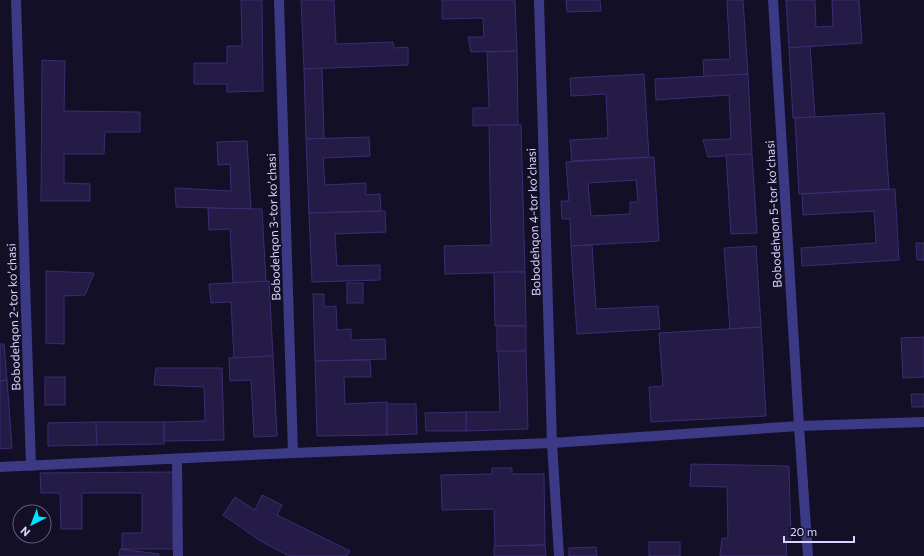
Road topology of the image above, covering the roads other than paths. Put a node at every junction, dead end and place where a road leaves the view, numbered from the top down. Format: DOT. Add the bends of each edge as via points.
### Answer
graph roads {
  1 [pos="16,0"];
  2 [pos="279,0"];
  3 [pos="539,0"];
  4 [pos="773,0"];
  5 [pos="924,422"];
  6 [pos="799,426"];
  7 [pos="552,443"];
  8 [pos="293,453"];
  9 [pos="176,459"];
  10 [pos="31,466"];
  11 [pos="0,467"];
  12 [pos="178,556"];
  13 [pos="559,556"];
  14 [pos="808,556"];
  1 -- 10 [label="street, Bobodehqon 2-tor koʼchasi"];
  2 -- 8 [label="street, Bobodehqon 3-tor koʼchasi"];
  3 -- 7 [label="street, Bobodehqon 4-tor koʼchasi"];
  4 -- 6 [label="street, Bobodehqon 5-tor koʼchasi"];
  5 -- 6 [label="street"];
  6 -- 7 [label="street"];
  6 -- 14 [label="street, Bobodehqon 5-tor koʼchasi"];
  7 -- 8 [label="street"];
  7 -- 13 [label="street, Bobodehqon 4-tor koʼchasi"];
  8 -- 9 [label="street"];
  9 -- 10 [label="street"];
  9 -- 12 [label="street"];
  10 -- 11 [label="street"];
}
